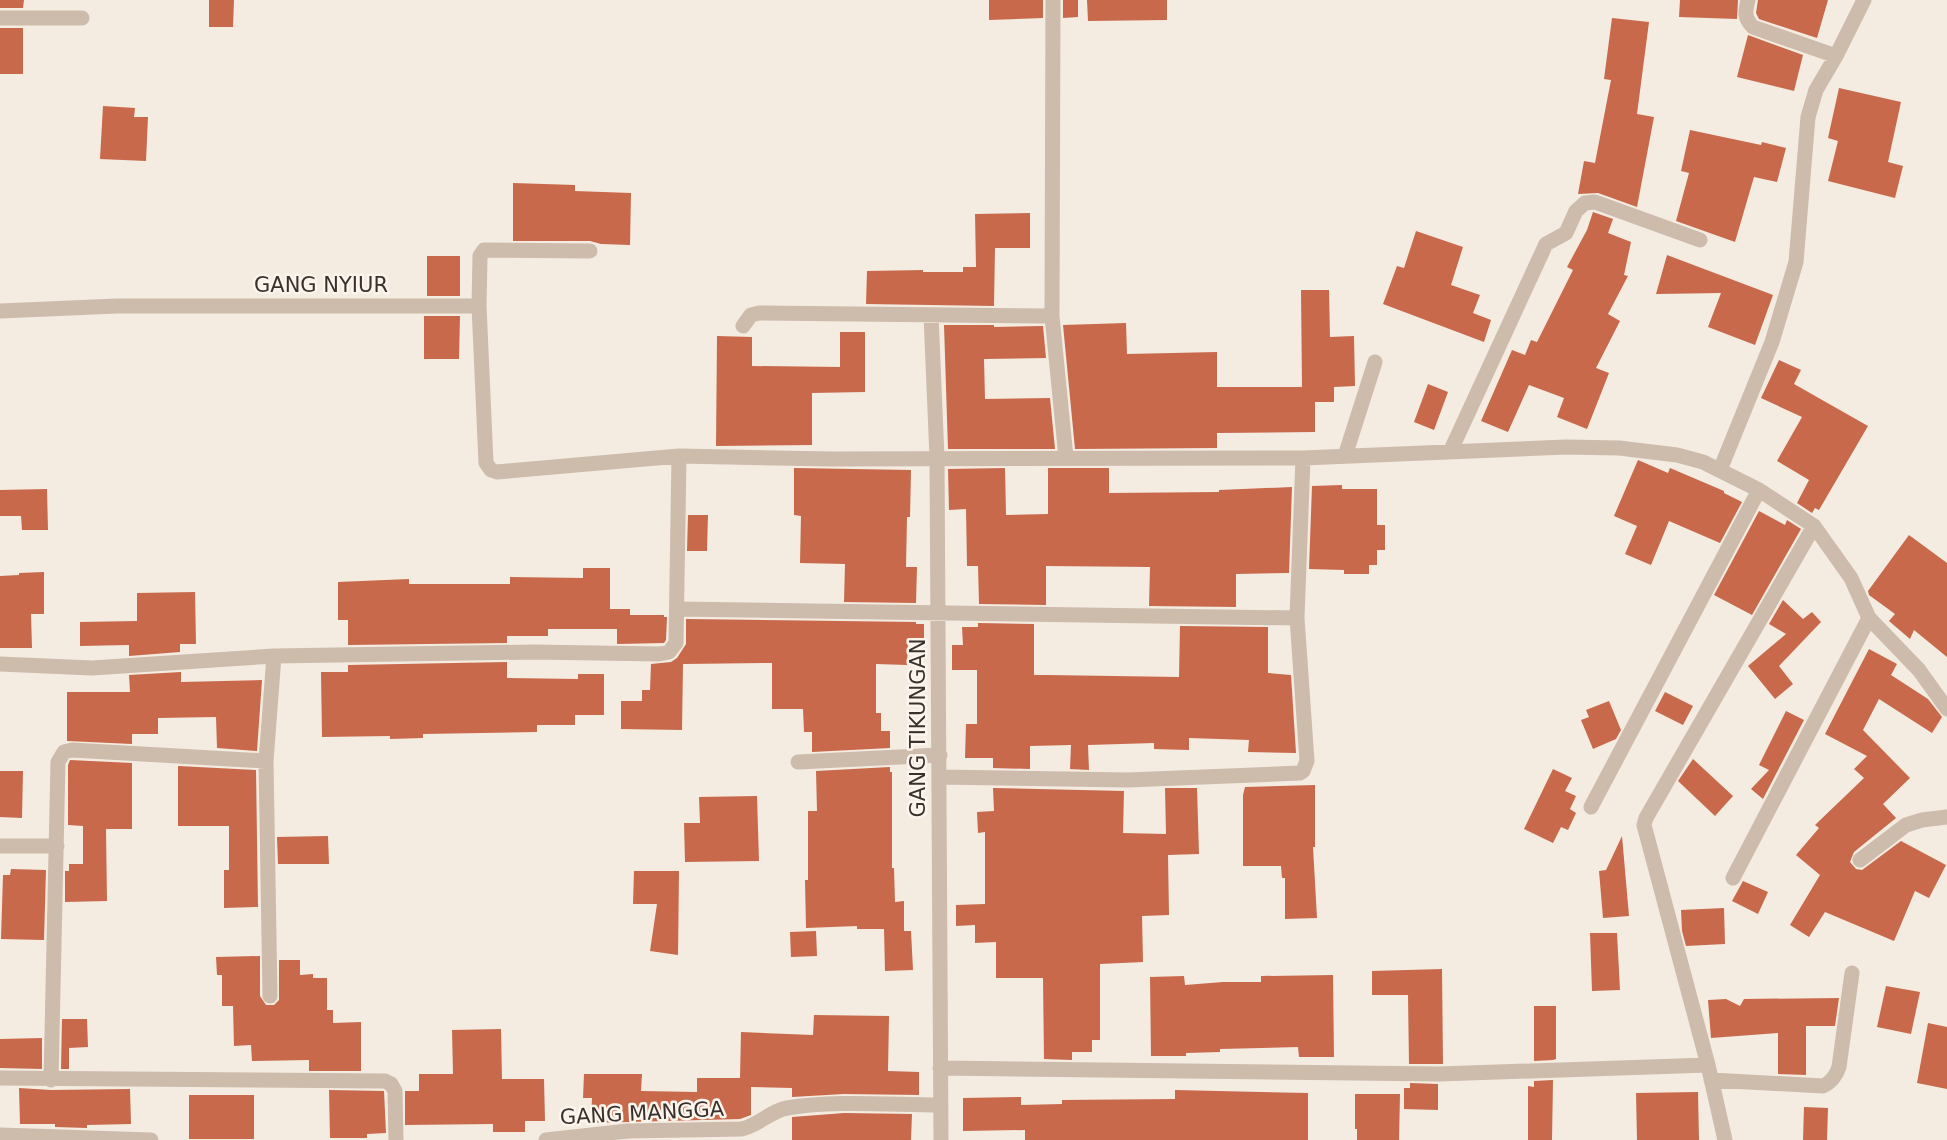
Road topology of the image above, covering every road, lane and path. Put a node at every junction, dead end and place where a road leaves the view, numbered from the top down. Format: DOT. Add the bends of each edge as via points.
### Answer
graph roads {
  1 [pos="1053,0"];
  2 [pos="1748,0"];
  3 [pos="1864,0"];
  4 [pos="0,18"];
  5 [pos="82,18"];
  6 [pos="1836,56"];
  7 [pos="1700,240"];
  8 [pos="590,251"];
  9 [pos="479,306"];
  10 [pos="0,311"];
  11 [pos="932,315"];
  12 [pos="1052,316"];
  13 [pos="743,326"];
  14 [pos="1375,362"];
  15 [pos="1451,450"];
  16 [pos="679,456"];
  17 [pos="1346,456"];
  18 [pos="937,458"];
  19 [pos="1066,458"];
  20 [pos="1303,458"];
  21 [pos="1720,470"];
  22 [pos="1759,490"];
  23 [pos="1817,530"];
  24 [pos="678,609"];
  25 [pos="939,614"];
  26 [pos="1298,618"];
  27 [pos="1869,618"];
  28 [pos="274,656"];
  29 [pos="0,664"];
  30 [pos="1947,709"];
  31 [pos="940,755"];
  32 [pos="266,761"];
  33 [pos="798,762"];
  34 [pos="939,777"];
  35 [pos="1591,807"];
  36 [pos="1947,817"];
  37 [pos="0,846"];
  38 [pos="57,846"];
  39 [pos="1860,860"];
  40 [pos="1733,878"];
  41 [pos="1852,973"];
  42 [pos="270,996"];
  43 [pos="940,1068"];
  44 [pos="1710,1073"];
  45 [pos="0,1078"];
  46 [pos="51,1080"];
  47 [pos="941,1105"];
  48 [pos="0,1135"];
  49 [pos="628,1135"];
  50 [pos="93,1139"];
  51 [pos="151,1140"];
  52 [pos="396,1140"];
  53 [pos="546,1140"];
  54 [pos="941,1140"];
  55 [pos="1725,1140"];
  1 -- 12 [label="street"];
  2 -- 6 [label="street" via="1745,14 1753,27"];
  3 -- 6 [label="street"];
  4 -- 5 [label="street"];
  6 -- 21 [label="street" via="1816,90 1808,117 1796,261 1772,342"];
  7 -- 15 [label="street" via="1595,202 1584,203 1566,233 1546,244"];
  8 -- 9 [label="street" via="483,250"];
  9 -- 10 [label="street, GANG NYIUR" via="117,306"];
  9 -- 16 [label="street" via="486,458 491,470"];
  11 -- 12 [label="street"];
  11 -- 13 [label="street" via="759,313 751,315"];
  11 -- 18 [label="street, GANG TIKUNGAN"];
  12 -- 19 [label="street"];
  14 -- 17 [label="street"];
  15 -- 17 [label="street"];
  15 -- 21 [label="street" via="1619,448 1677,456"];
  16 -- 18 [label="street"];
  16 -- 24 [label="street"];
  17 -- 20 [label="street"];
  18 -- 19 [label="street"];
  18 -- 25 [label="street, GANG TIKUNGAN"];
  19 -- 20 [label="street"];
  20 -- 26 [label="street"];
  21 -- 22 [label="street"];
  22 -- 23 [label="street"];
  22 -- 35 [label="street"];
  23 -- 27 [label="street" via="1851,578"];
  23 -- 44 [label="street" via="1644,825"];
  24 -- 25 [label="street"];
  24 -- 28 [label="street" via="676,644 669,652 659,654"];
  25 -- 26 [label="street"];
  25 -- 31 [label="street, GANG TIKUNGAN"];
  26 -- 34 [label="street" via="1307,761 1300,773 1128,780"];
  27 -- 30 [label="street" via="1918,670"];
  27 -- 40 [label="street"];
  28 -- 29 [label="street" via="92,668"];
  28 -- 32 [label="street"];
  31 -- 33 [label="street"];
  31 -- 34 [label="street, GANG TIKUNGAN"];
  32 -- 38 [label="street" via="64,752 58,762"];
  32 -- 42 [label="street"];
  34 -- 43 [label="street, GANG TIKUNGAN"];
  36 -- 39 [label="street" via="1906,825"];
  37 -- 38 [label="street"];
  38 -- 46 [label="street"];
  41 -- 44 [label="street" via="1839,1067 1829,1083 1823,1086"];
  43 -- 44 [label="street"];
  43 -- 47 [label="street, GANG TIKUNGAN"];
  44 -- 55 [label="street"];
  45 -- 46 [label="street"];
  46 -- 52 [label="street" via="385,1081 395,1091"];
  47 -- 49 [label="street, GANG MANGGA" via="814,1105 778,1110 741,1129"];
  47 -- 54 [label="street, GANG TIKUNGAN"];
  48 -- 50 [label="street"];
  49 -- 53 [label="street, GANG MANGGA"];
  50 -- 51 [label="street"];
}
